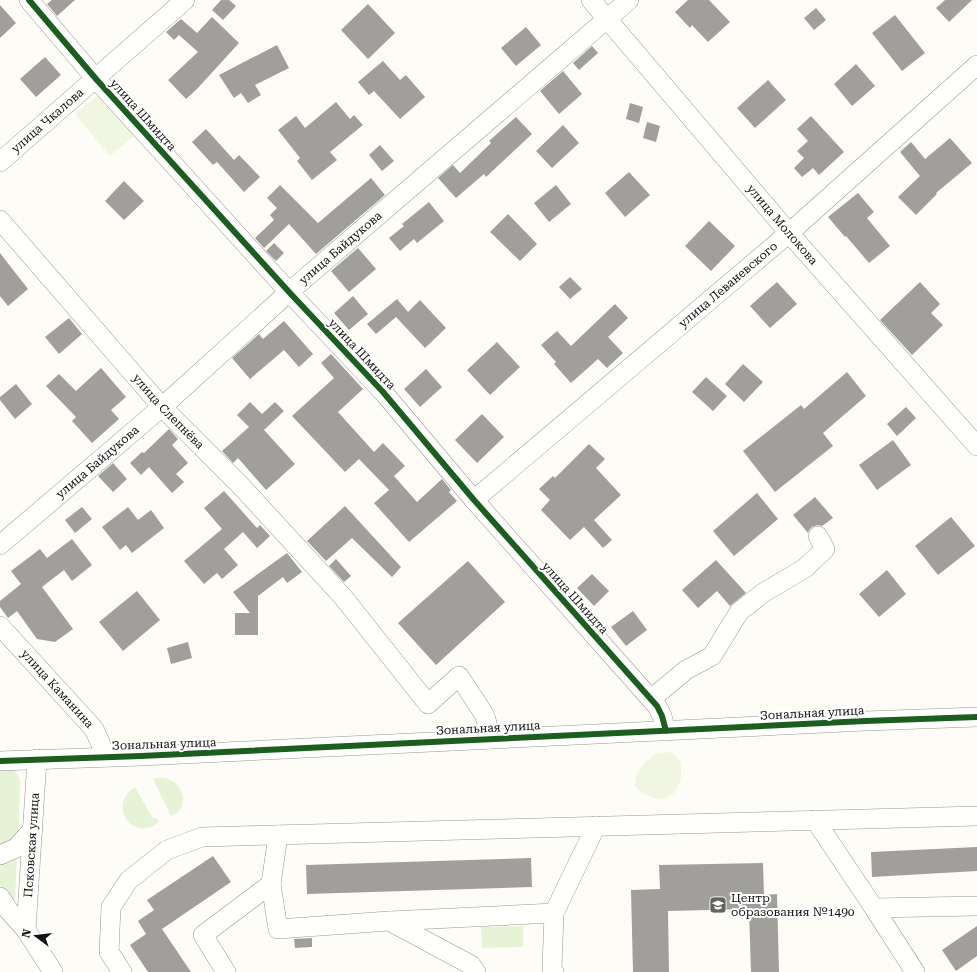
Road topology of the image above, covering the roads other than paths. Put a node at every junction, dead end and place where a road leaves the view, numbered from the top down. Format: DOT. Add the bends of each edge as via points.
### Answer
graph roads {
  1 [pos="29,0"];
  2 [pos="185,0"];
  3 [pos="591,0"];
  4 [pos="630,0"];
  5 [pos="608,19"];
  6 [pos="977,65"];
  7 [pos="96,79"];
  8 [pos="0,162"];
  9 [pos="0,220"];
  10 [pos="789,233"];
  11 [pos="289,292"];
  12 [pos="162,407"];
  13 [pos="977,446"];
  14 [pos="474,500"];
  15 [pos="818,536"];
  16 [pos="0,545"];
  17 [pos="0,626"];
  18 [pos="651,699"];
  19 [pos="977,717"];
  20 [pos="666,731"];
  21 [pos="488,739"];
  22 [pos="106,757"];
  23 [pos="37,760"];
  24 [pos="0,761"];
  25 [pos="977,816"];
  26 [pos="815,820"];
  27 [pos="596,826"];
  28 [pos="33,829"];
  29 [pos="278,835"];
  30 [pos="0,855"];
  31 [pos="271,884"];
  32 [pos="0,897"];
  33 [pos="977,906"];
  34 [pos="874,908"];
  35 [pos="554,913"];
  36 [pos="389,921"];
  37 [pos="26,930"];
  38 [pos="53,972"];
  39 [pos="122,972"];
  40 [pos="226,972"];
  41 [pos="476,972"];
  42 [pos="554,972"];
  43 [pos="914,972"];
  1 -- 7 [label="street, улица Шмидта"];
  2 -- 7 [label="street, улица Чкалова"];
  3 -- 5 [label="street, улица Молокова"];
  4 -- 5 [label="street, улица Байдукова"];
  5 -- 10 [label="street, улица Молокова"];
  5 -- 11 [label="street, улица Байдукова"];
  6 -- 10 [label="street, улица Леваневского"];
  7 -- 8 [label="street, улица Чкалова"];
  7 -- 11 [label="street, улица Шмидта"];
  9 -- 12 [label="street, улица Слепнёва"];
  10 -- 13 [label="street, улица Молокова"];
  10 -- 14 [label="street, улица Леваневского"];
  11 -- 12 [label="street, улица Байдукова"];
  11 -- 14 [label="street, улица Шмидта" via="383,392"];
  12 -- 16 [label="street, улица Байдукова"];
  12 -- 21 [label="street, улица Слепнёва" via="241,486 343,597 428,704 459,676 484,714"];
  14 -- 18 [label="street, улица Шмидта"];
  15 -- 18 [label="street" via="825,549 805,568 763,592 740,612 712,656 686,670"];
  17 -- 22 [label="street, улица Каманина" via="94,729"];
  18 -- 20 [label="street, улица Шмидта" via="662,716"];
  19 -- 20 [label="street, Зональная улица"];
  20 -- 21 [label="street, Зональная улица"];
  21 -- 22 [label="street, Зональная улица"];
  22 -- 23 [label="street, Зональная улица"];
  23 -- 24 [label="street, Зональная улица"];
  23 -- 28 [label="street, Псковская улица"];
  25 -- 26 [label="street"];
  26 -- 27 [label="street"];
  26 -- 34 [label="street"];
  27 -- 29 [label="street"];
  27 -- 35 [label="street"];
  28 -- 30 [label="street" via="16,848"];
  28 -- 37 [label="street, Псковская улица"];
  29 -- 31 [label="street"];
  29 -- 39 [label="street" via="202,837 168,850 129,880 111,907 109,952"];
  31 -- 36 [label="street" via="278,929"];
  31 -- 40 [label="street" via="203,935"];
  32 -- 37 [label="street, Псковская улица"];
  33 -- 34 [label="street"];
  34 -- 43 [label="street"];
  35 -- 36 [label="street"];
  35 -- 42 [label="street"];
  36 -- 41 [label="street" via="471,965"];
  37 -- 38 [label="street, Псковская улица"];
}
